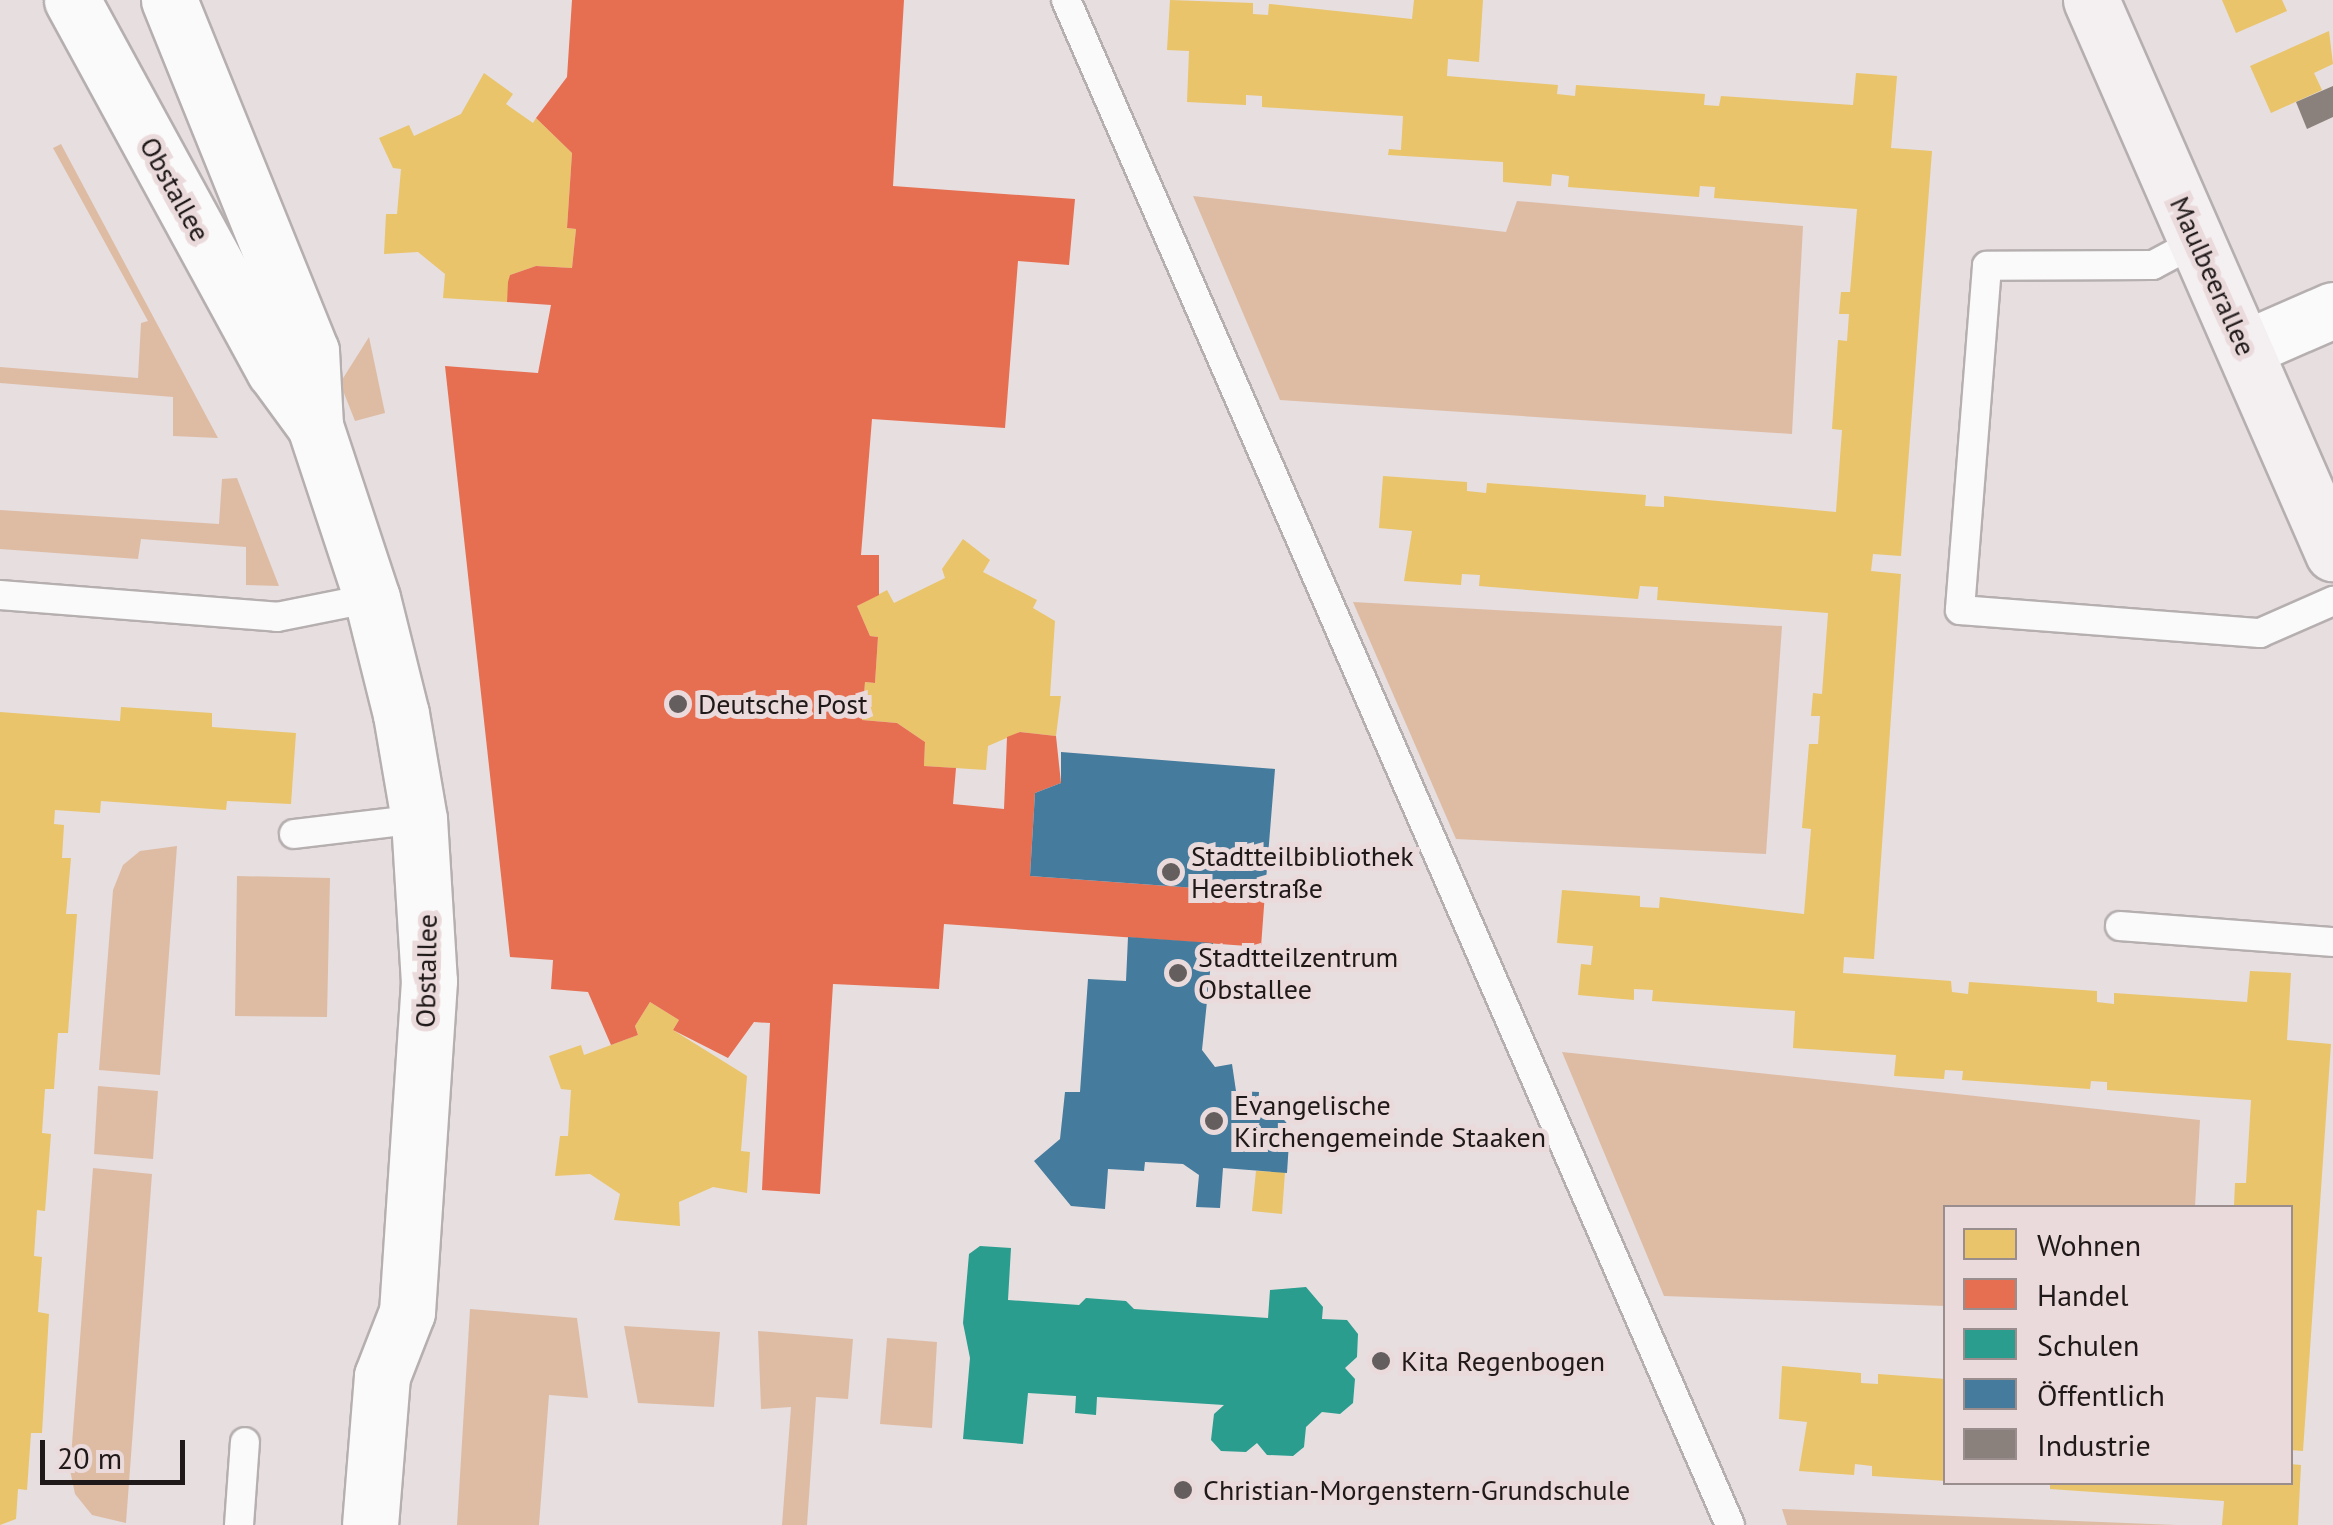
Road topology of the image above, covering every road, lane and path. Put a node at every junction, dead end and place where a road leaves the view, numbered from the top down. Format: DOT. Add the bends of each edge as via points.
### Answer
graph roads {
  1 [pos="72,0"];
  2 [pos="169,0"];
  3 [pos="1066,0"];
  4 [pos="2092,0"];
  5 [pos="2198,241"];
  6 [pos="2333,310"];
  7 [pos="2246,348"];
  8 [pos="315,426"];
  9 [pos="2333,553"];
  10 [pos="0,595"];
  11 [pos="372,598"];
  12 [pos="2333,601"];
  13 [pos="420,819"];
  14 [pos="294,834"];
  15 [pos="2120,926"];
  16 [pos="2333,942"];
  17 [pos="245,1442"];
  18 [pos="239,1525"];
  19 [pos="370,1525"];
  20 [pos="1730,1525"];
  1 -- 8 [label="street, Obstallee" via="274,370"];
  2 -- 8 [label="street, Obstallee" via="311,351"];
  3 -- 20 [label="lane"];
  4 -- 5 [label="street, Maulbeerallee"];
  5 -- 7 [label="street, Maulbeerallee"];
  5 -- 12 [label="lane" via="2153,265 1987,266 1960,610 2260,633"];
  6 -- 7 [label="street"];
  7 -- 9 [label="street, Maulbeerallee"];
  8 -- 11 [label="street, Obstallee"];
  10 -- 11 [label="lane" via="277,617"];
  11 -- 13 [label="street, Obstallee"];
  13 -- 14 [label="lane"];
  13 -- 19 [label="street, Obstallee" via="429,981 411,1260 407,1312 382,1376"];
  15 -- 16 [label="lane"];
  17 -- 18 [label="lane"];
}
